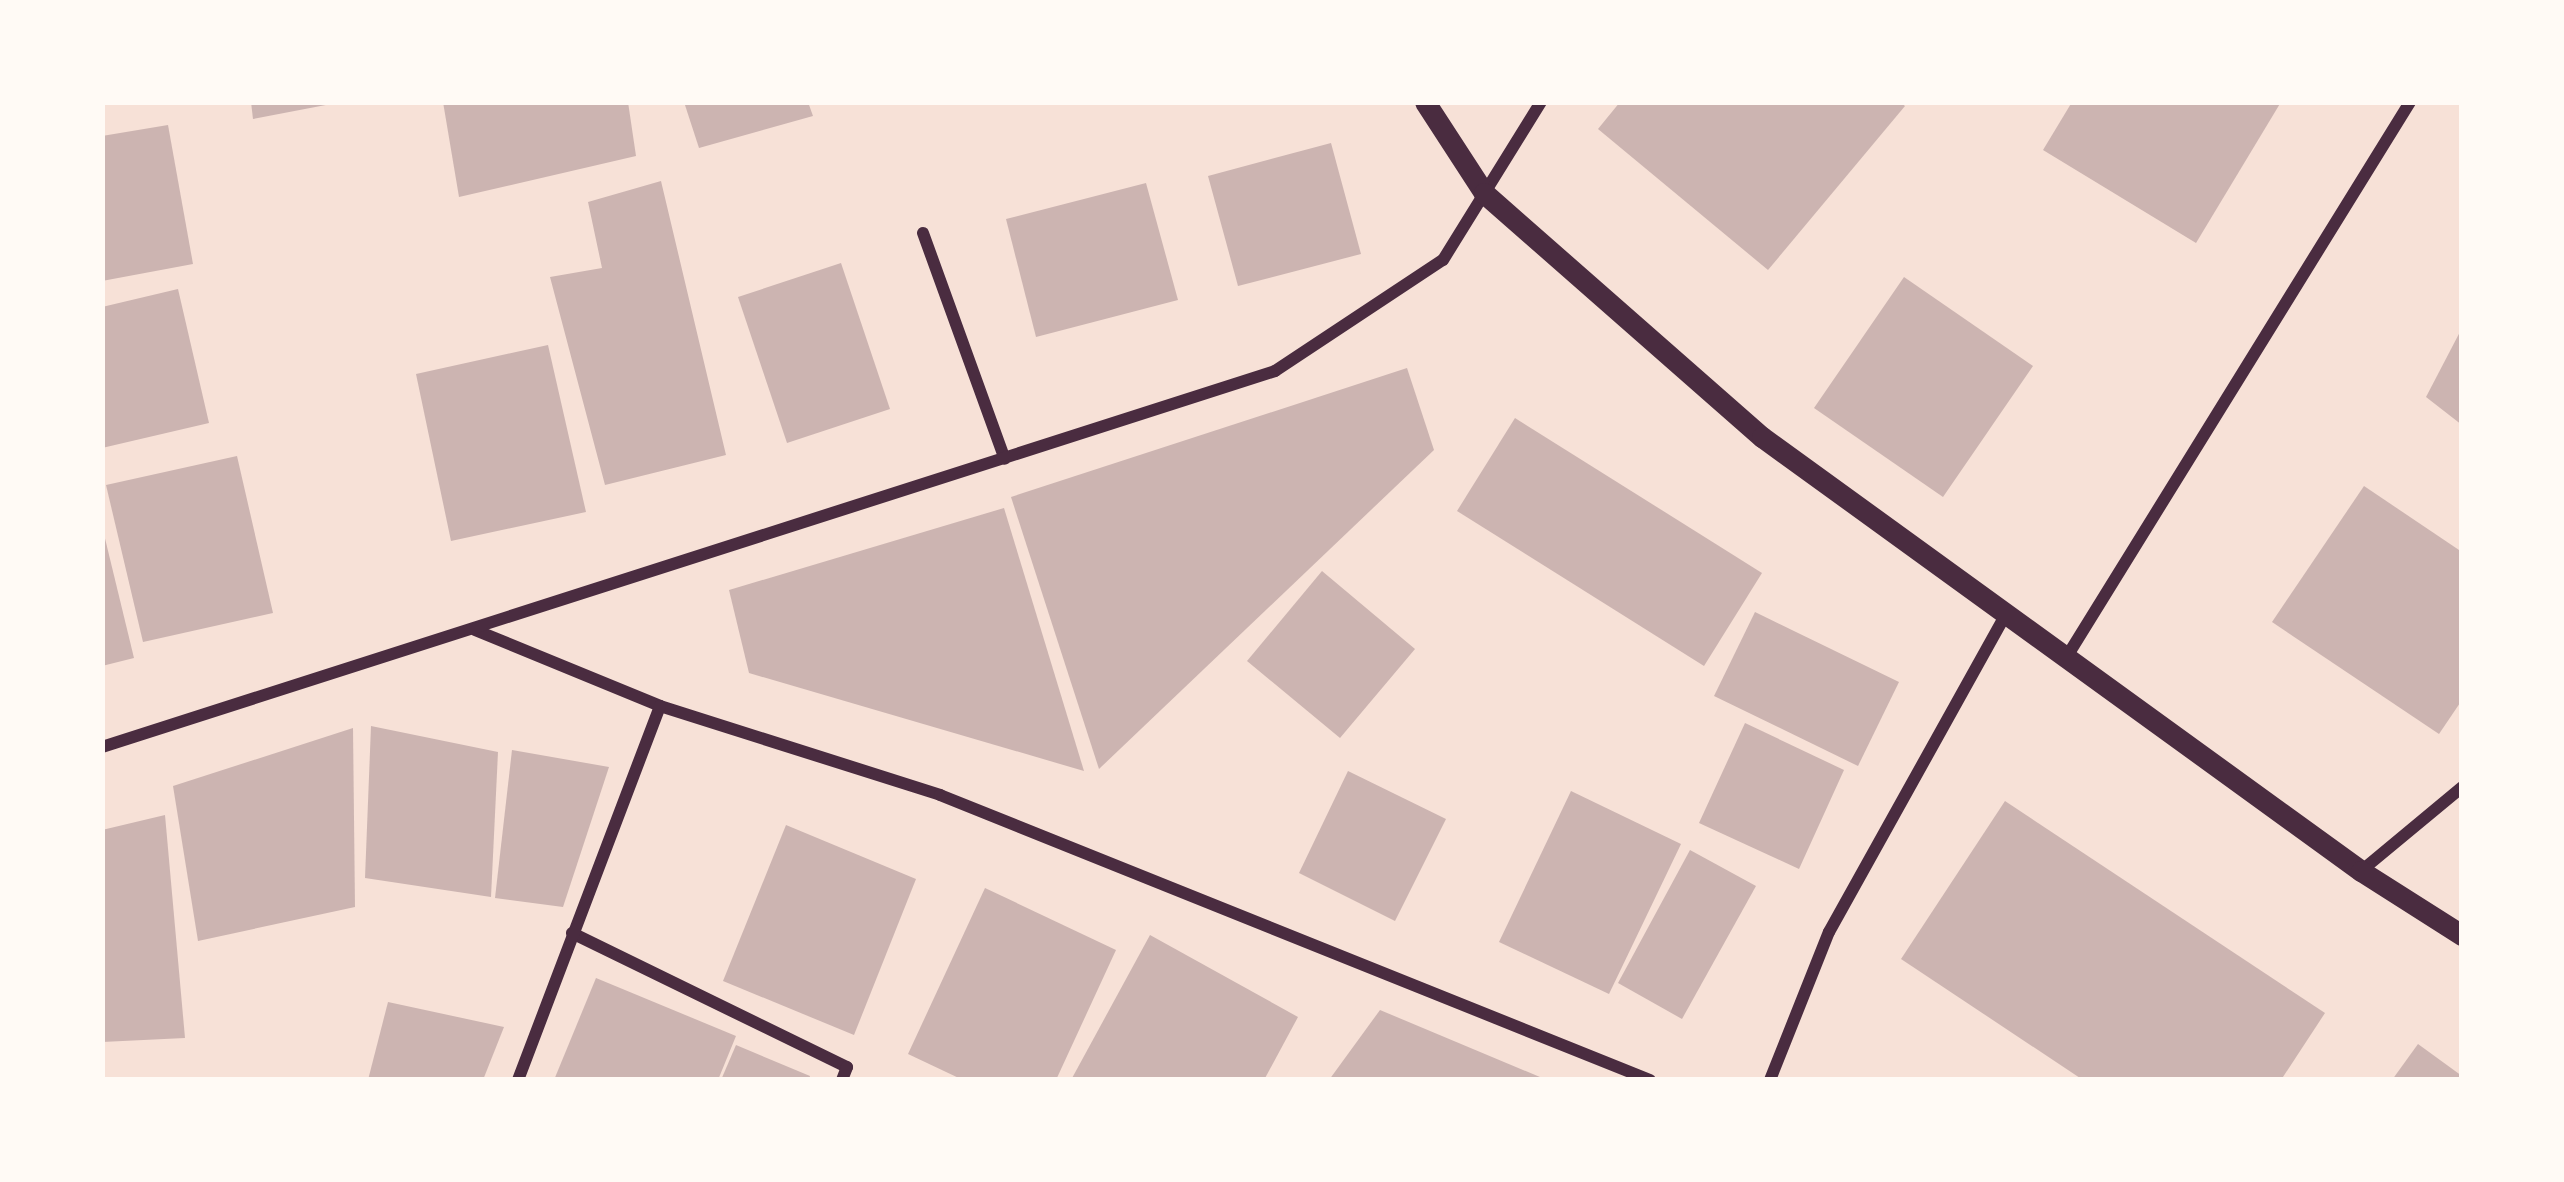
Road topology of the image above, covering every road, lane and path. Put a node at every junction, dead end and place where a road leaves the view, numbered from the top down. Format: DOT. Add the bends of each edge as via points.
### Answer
graph roads {
  1 [pos="1425,102"];
  2 [pos="1541,102"];
  3 [pos="2410,102"];
  4 [pos="1484,193"];
  5 [pos="923,232"];
  6 [pos="1005,459"];
  7 [pos="2005,616"];
  8 [pos="473,629"];
  9 [pos="2065,659"];
  10 [pos="660,706"];
  11 [pos="102,747"];
  12 [pos="2462,787"];
  13 [pos="2361,871"];
  14 [pos="572,933"];
  15 [pos="2462,935"];
  16 [pos="518,1080"];
  17 [pos="842,1080"];
  18 [pos="1650,1080"];
  19 [pos="1770,1080"];
  1 -- 4 [label="street"];
  2 -- 4 [label="street"];
  3 -- 9 [label="street"];
  4 -- 6 [label="street" via="1443,260 1275,371"];
  4 -- 7 [label="street" via="1762,437"];
  5 -- 6 [label="street"];
  6 -- 8 [label="street"];
  7 -- 9 [label="street"];
  7 -- 19 [label="street" via="1829,932"];
  8 -- 10 [label="street"];
  8 -- 11 [label="street"];
  9 -- 13 [label="street"];
  10 -- 14 [label="street"];
  10 -- 18 [label="street" via="940,795"];
  12 -- 13 [label="street"];
  13 -- 15 [label="street"];
  14 -- 16 [label="street"];
  14 -- 17 [label="street" via="848,1067"];
}
